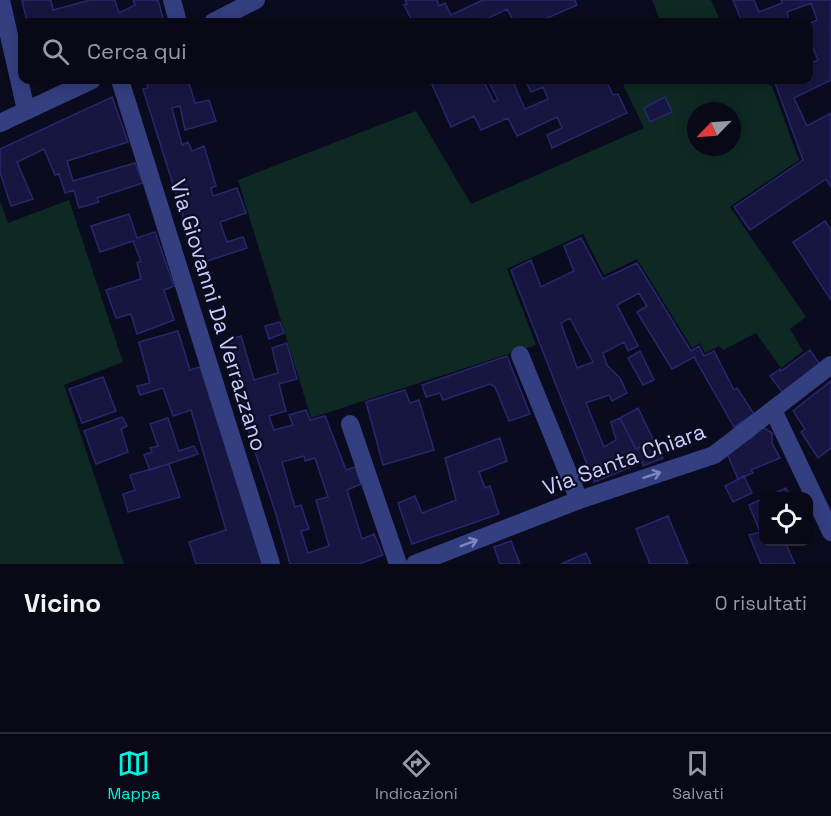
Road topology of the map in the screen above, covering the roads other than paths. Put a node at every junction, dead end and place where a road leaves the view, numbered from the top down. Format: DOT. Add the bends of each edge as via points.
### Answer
graph roads {
  1 [pos="1,0"];
  2 [pos="172,0"];
  3 [pos="256,0"];
  4 [pos="177,18"];
  5 [pos="221,18"];
  6 [pos="18,75"];
  7 [pos="20,84"];
  8 [pos="83,84"];
  9 [pos="121,84"];
  10 [pos="26,110"];
  11 [pos="0,123"];
  12 [pos="520,355"];
  13 [pos="831,365"];
  14 [pos="773,410"];
  15 [pos="350,424"];
  16 [pos="579,500"];
  17 [pos="831,532"];
  18 [pos="271,564"];
  19 [pos="398,564"];
  20 [pos="415,564"];
  1 -- 6 [label="street"];
  2 -- 4 [label="street"];
  3 -- 5 [label="street"];
  7 -- 10 [label="street"];
  8 -- 10 [label="street"];
  9 -- 18 [label="street, Via Giovanni Da Verrazzano"];
  10 -- 11 [label="street"];
  12 -- 16 [label="street"];
  13 -- 14 [label="street, Via Santa Chiara"];
  16 -- 14 [label="street, Via Santa Chiara, one-way" via="714,454"];
  14 -- 17 [label="street"];
  15 -- 19 [label="street"];
  20 -- 16 [label="street, Via Santa Chiara, one-way"];
}
